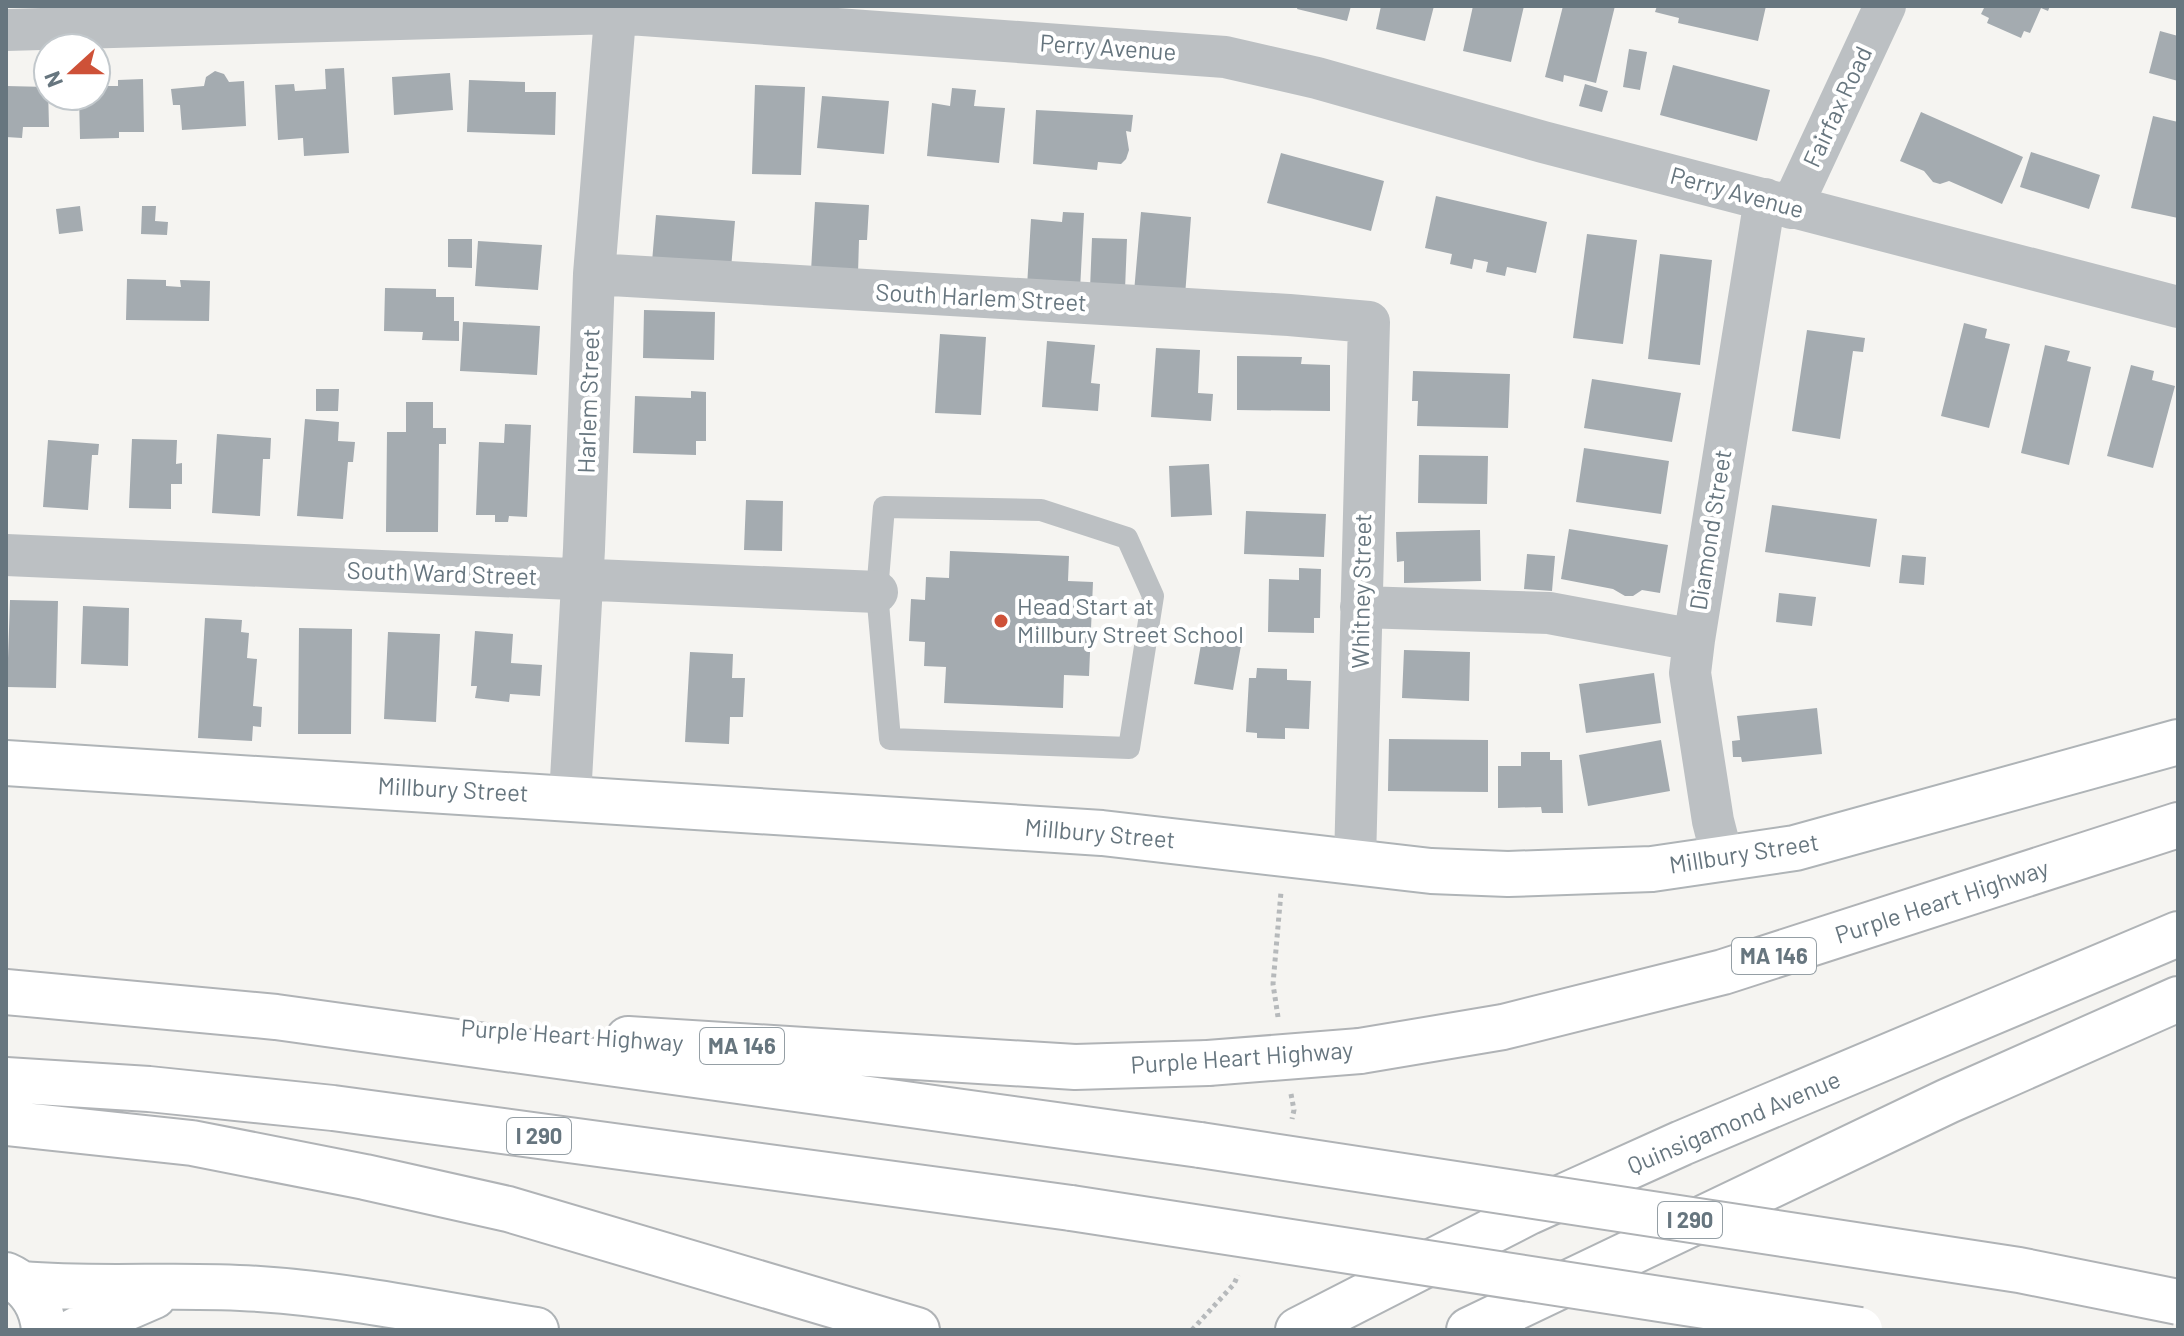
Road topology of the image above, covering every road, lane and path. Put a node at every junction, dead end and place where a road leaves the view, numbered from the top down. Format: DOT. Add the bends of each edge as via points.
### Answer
graph roads {
  1 [pos="1885,6"];
  2 [pos="615,10"];
  3 [pos="6,30"];
  4 [pos="1778,204"];
  5 [pos="594,274"];
  6 [pos="2178,307"];
  7 [pos="1369,322"];
  8 [pos="6,555"];
  9 [pos="582,580"];
  10 [pos="877,592"];
  11 [pos="1361,607"];
  12 [pos="1694,640"];
  13 [pos="2178,742"];
  14 [pos="6,763"];
  15 [pos="570,797"];
  16 [pos="2178,825"];
  17 [pos="1723,860"];
  18 [pos="1355,861"];
  19 [pos="2178,934"];
  20 [pos="6,992"];
  21 [pos="2178,999"];
  22 [pos="276,1017"];
  23 [pos="6,1080"];
  24 [pos="6,1123"];
  25 [pos="14,1280"];
  26 [pos="175,1289"];
  27 [pos="2178,1302"];
  28 [pos="44,1330"];
  29 [pos="76,1330"];
  30 [pos="536,1330"];
  31 [pos="917,1330"];
  32 [pos="1298,1330"];
  33 [pos="1469,1330"];
  34 [pos="1860,1330"];
  1 -- 4 [label="street, Fairfax Road"];
  2 -- 3 [label="street, Perry Avenue"];
  2 -- 4 [label="street, Perry Avenue" via="1225,57"];
  2 -- 5 [label="street, Harlem Street"];
  4 -- 6 [label="street, Perry Avenue"];
  4 -- 12 [label="street, Diamond Street"];
  5 -- 7 [label="street, South Harlem Street"];
  5 -- 9 [label="street, Harlem Street"];
  7 -- 11 [label="street, Whitney Street"];
  8 -- 9 [label="street, South Ward Street"];
  9 -- 10 [label="street, South Ward Street"];
  9 -- 15 [label="street, Harlem Street"];
  10 -- 10 [label="lane" via="890,739 1129,748 1153,596 1127,538 1041,510 884,507"];
  11 -- 12 [label="street" via="1549,613"];
  11 -- 18 [label="street, Whitney Street"];
  12 -- 17 [label="street, Diamond Street" via="1690,673"];
  13 -- 17 [label="main road, Millbury Street" via="1867,830"];
  14 -- 15 [label="main road, Millbury Street"];
  15 -- 18 [label="main road, Millbury Street" via="1102,833"];
  16 -- 22 [label="main road, Purple Heart Highway / MA 146, bridge" via="1723,972 1503,1027 1360,1051 1075,1067"];
  17 -- 18 [label="main road, Millbury Street" via="1652,869 1508,874"];
  19 -- 32 [label="main road, Quinsigamond Avenue" via="1682,1143 1529,1212"];
  20 -- 22 [label="main road, I 290"];
  21 -- 33 [label="main road" via="1948,1101"];
  22 -- 27 [label="main road, I 290, bridge" via="1200,1145 2019,1270"];
  23 -- 34 [label="main road, I 290, bridge" via="333,1108 1071,1208"];
  24 -- 31 [label="main road" via="192,1143 508,1209"];
  25 -- 26 [label="main road" via="66,1288"];
  25 -- 28 [label="main road" via="39,1307"];
  26 -- 29 [label="main road"];
  26 -- 30 [label="main road" via="281,1290"];
}
